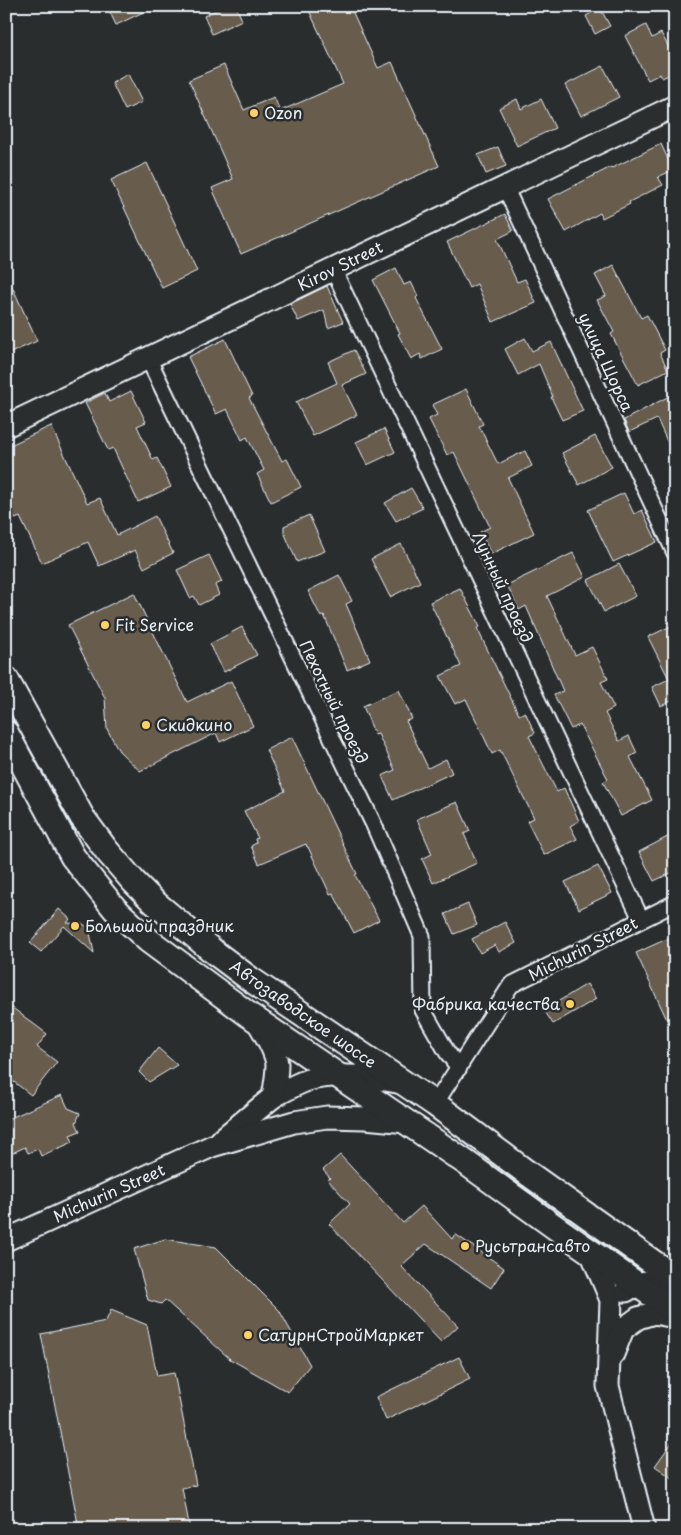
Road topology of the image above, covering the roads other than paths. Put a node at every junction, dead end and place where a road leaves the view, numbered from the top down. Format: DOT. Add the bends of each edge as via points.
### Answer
graph roads {
  1 [pos="675,106"];
  2 [pos="505,187"];
  3 [pos="333,270"];
  4 [pos="148,358"];
  5 [pos="6,426"];
  6 [pos="675,553"];
  7 [pos="6,679"];
  8 [pos="6,733"];
  9 [pos="673,909"];
  10 [pos="641,919"];
  11 [pos="257,1020"];
  12 [pos="459,1068"];
  13 [pos="340,1075"];
  14 [pos="404,1083"];
  15 [pos="273,1096"];
  16 [pos="435,1104"];
  17 [pos="407,1122"];
  18 [pos="212,1146"];
  19 [pos="6,1240"];
  20 [pos="590,1250"];
  21 [pos="675,1278"];
  22 [pos="637,1284"];
  23 [pos="675,1287"];
  24 [pos="612,1300"];
  25 [pos="675,1311"];
  26 [pos="675,1317"];
  27 [pos="608,1366"];
  28 [pos="644,1529"];
  1 -- 2 [label="main road, Kirov Street"];
  2 -- 3 [label="main road, Kirov Street"];
  2 -- 6 [label="street, улица Щорса"];
  3 -- 4 [label="main road, Kirov Street"];
  3 -- 10 [label="street, Лунный проезд"];
  4 -- 5 [label="main road, Kirov Street"];
  4 -- 12 [label="street, Пехотный проезд" via="374,825 422,936 423,1010"];
  7 -- 14 [label="main road, Автозаводское шоссе" via="82,817 134,882 154,902 250,979"];
  8 -- 11 [label="main road, Автозаводское шоссе" via="73,857 115,909 148,940"];
  9 -- 10 [label="street, Michurin Street"];
  10 -- 12 [label="street, Michurin Street" via="511,985"];
  11 -- 13 [label="main road, Автозаводское шоссе"];
  11 -- 15 [label="main road" via="274,1052"];
  12 -- 16 [label="street, Michurin Street"];
  13 -- 14 [label="main road, Michurin Street"];
  13 -- 15 [label="main road, Michurin Street" via="309,1080"];
  13 -- 17 [label="main road, Автозаводское шоссе"];
  14 -- 16 [label="main road, Автозаводское шоссе"];
  15 -- 18 [label="main road, Michurin Street"];
  16 -- 21 [label="main road, Автозаводское шоссе"];
  17 -- 18 [label="main road, Michurin Street" via="327,1117 294,1122"];
  17 -- 20 [label="main road, Автозаводское шоссе"];
  18 -- 19 [label="main road, Michurin Street"];
  20 -- 22 [label="main road, Автозаводское шоссе"];
  20 -- 24 [label="main road"];
  22 -- 23 [label="main road" via="656,1281"];
  22 -- 24 [label="main road"];
  22 -- 25 [label="main road, Автозаводское шоссе"];
  24 -- 27 [label="main road"];
  26 -- 27 [label="main road" via="654,1313 638,1318 623,1329"];
  27 -- 28 [label="main road" via="608,1386"];
}
